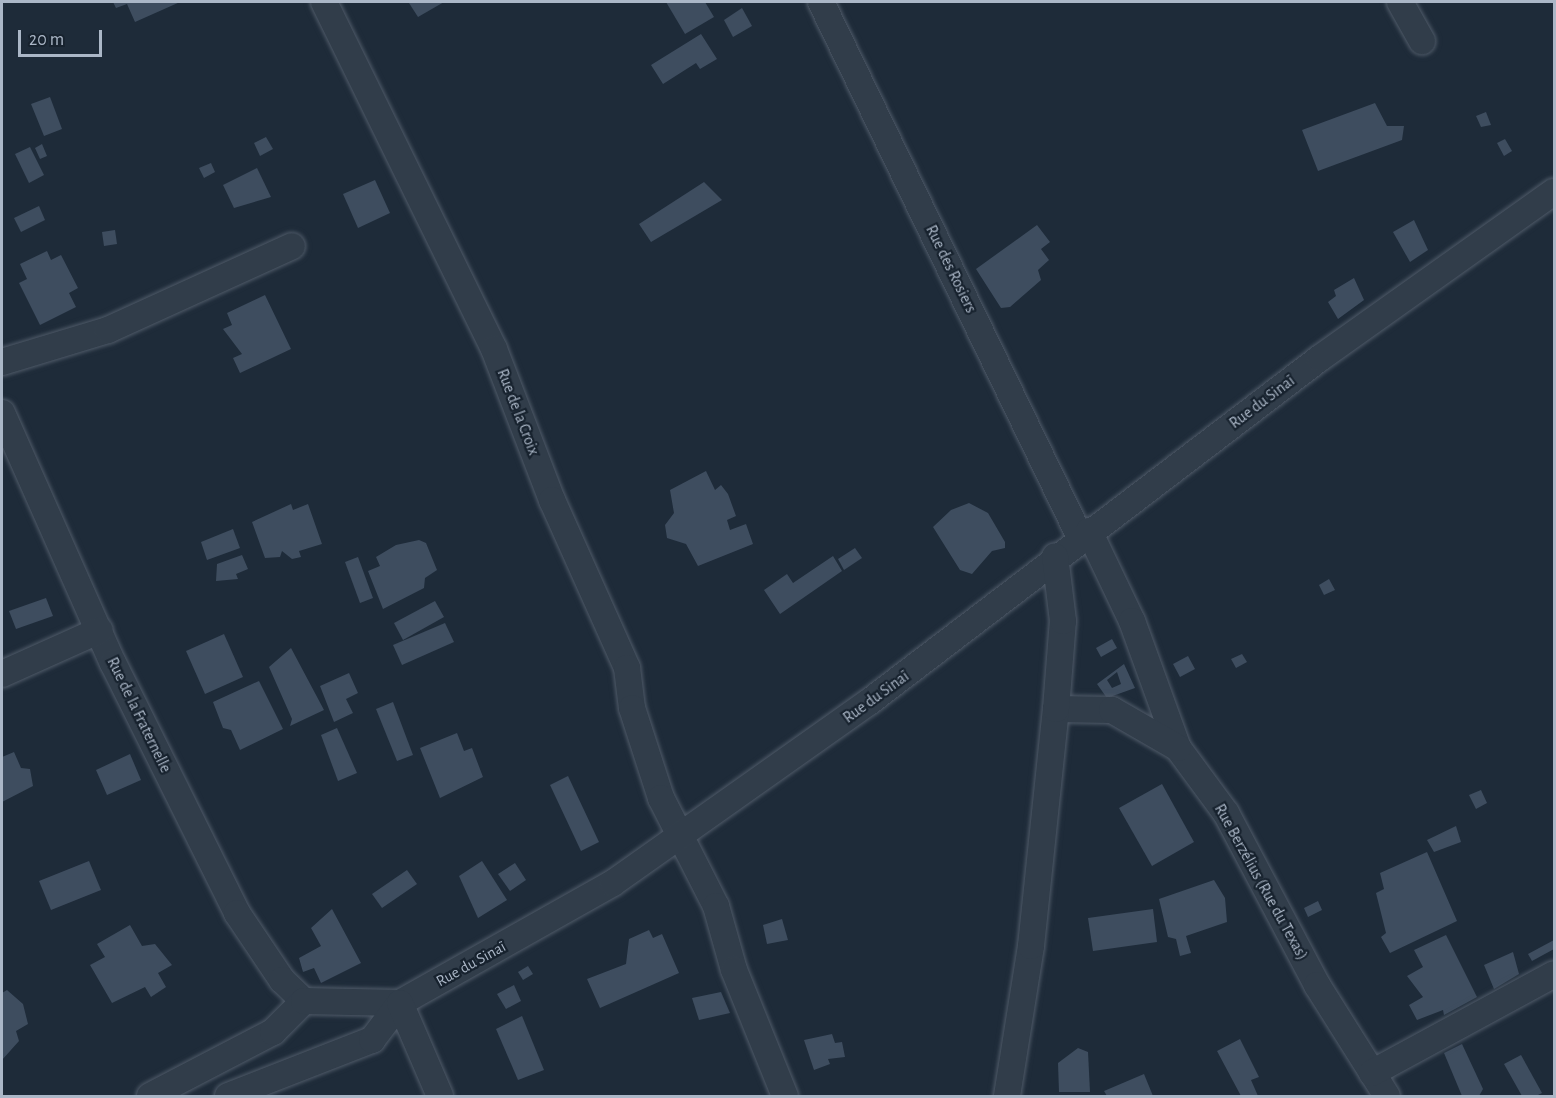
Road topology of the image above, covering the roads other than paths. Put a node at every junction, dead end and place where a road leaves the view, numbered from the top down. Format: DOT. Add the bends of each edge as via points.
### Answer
graph roads {
  1 [pos="324,2"];
  2 [pos="821,2"];
  3 [pos="1400,2"];
  4 [pos="1422,41"];
  5 [pos="1554,192"];
  6 [pos="292,246"];
  7 [pos="2,362"];
  8 [pos="2,413"];
  9 [pos="1084,534"];
  10 [pos="1055,556"];
  11 [pos="100,630"];
  12 [pos="2,674"];
  13 [pos="1056,709"];
  14 [pos="1178,748"];
  15 [pos="678,836"];
  16 [pos="1554,974"];
  17 [pos="304,1001"];
  18 [pos="400,1003"];
  19 [pos="1372,1073"];
  20 [pos="150,1096"];
  21 [pos="228,1096"];
  22 [pos="440,1096"];
  23 [pos="784,1096"];
  24 [pos="1007,1096"];
  25 [pos="1387,1096"];
  1 -- 15 [label="street, Rue de la Croix" via="494,349 552,500 627,668 632,708"];
  2 -- 9 [label="street, Rue des Rosiers"];
  3 -- 4 [label="street"];
  5 -- 9 [label="street, Rue du Sinaï"];
  6 -- 7 [label="street" via="108,330"];
  8 -- 11 [label="street, Rue de la Fraternelle"];
  9 -- 10 [label="street, Rue du Sinaï"];
  9 -- 14 [label="street, Rue Berzélius (Rue du Texas)" via="1132,621"];
  10 -- 13 [label="street" via="1063,621"];
  10 -- 15 [label="street, Rue du Sinaï" via="960,635"];
  11 -- 12 [label="street"];
  11 -- 17 [label="street, Rue de la Fraternelle" via="237,913 282,980"];
  13 -- 14 [label="street" via="1112,710"];
  13 -- 24 [label="street" via="1031,946"];
  14 -- 19 [label="street, Rue Berzélius (Rue du Texas)" via="1226,813 1301,956"];
  15 -- 18 [label="street, Rue du Sinaï" via="613,883"];
  15 -- 23 [label="street, Rue de la Croix" via="716,906 734,970"];
  16 -- 19 [label="street"];
  17 -- 18 [label="street"];
  17 -- 20 [label="street" via="273,1032"];
  18 -- 21 [label="street" via="372,1040"];
  18 -- 22 [label="street"];
  19 -- 25 [label="street, Rue Berzélius (Rue du Texas)"];
}
